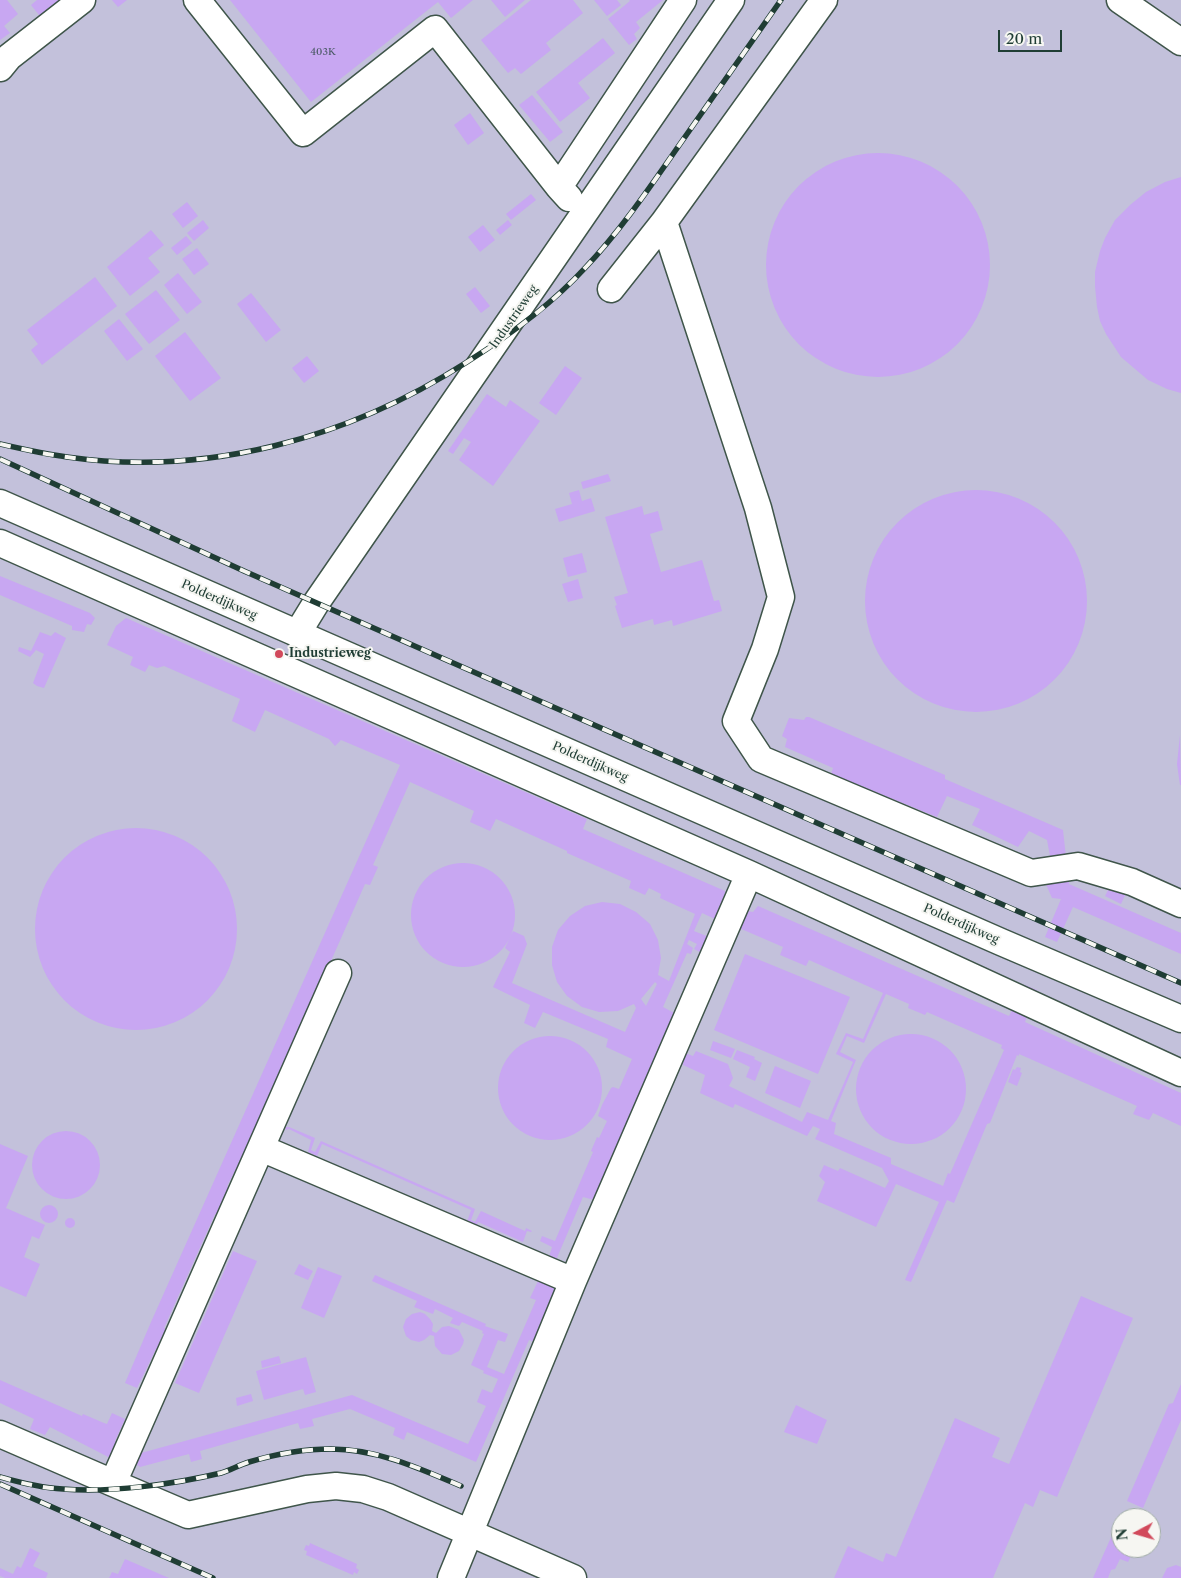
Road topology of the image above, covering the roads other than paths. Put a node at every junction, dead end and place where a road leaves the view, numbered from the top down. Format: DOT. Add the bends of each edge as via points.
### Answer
graph roads {
  1 [pos="82,0"];
  2 [pos="197,0"];
  3 [pos="683,0"];
  4 [pos="731,0"];
  5 [pos="824,0"];
  6 [pos="1120,0"];
  7 [pos="1181,42"];
  8 [pos="0,68"];
  9 [pos="559,187"];
  10 [pos="583,216"];
  11 [pos="664,222"];
  12 [pos="611,289"];
  13 [pos="0,503"];
  14 [pos="0,544"];
  15 [pos="298,634"];
  16 [pos="749,874"];
  17 [pos="1181,904"];
  18 [pos="338,973"];
  19 [pos="1181,1019"];
  20 [pos="1181,1073"];
  21 [pos="261,1148"];
  22 [pos="573,1281"];
  23 [pos="0,1434"];
  24 [pos="113,1483"];
  25 [pos="470,1533"];
  26 [pos="451,1578"];
  27 [pos="574,1578"];
  1 -- 8 [label="street" via="9,57"];
  2 -- 9 [label="street" via="304,133 435,29"];
  3 -- 9 [label="street"];
  4 -- 10 [label="street, Industrieweg"];
  5 -- 11 [label="street"];
  6 -- 7 [label="street"];
  9 -- 10 [label="street"];
  10 -- 15 [label="street, Industrieweg" via="332,579"];
  11 -- 12 [label="street"];
  11 -- 17 [label="street" via="758,508 781,598 736,721 761,759 1031,873 1078,866 1132,882"];
  13 -- 15 [label="street, Polderdijkweg"];
  14 -- 16 [label="street"];
  15 -- 19 [label="street, Polderdijkweg"];
  16 -- 20 [label="street"];
  16 -- 22 [label="street"];
  18 -- 21 [label="street"];
  21 -- 22 [label="street"];
  21 -- 24 [label="street"];
  22 -- 25 [label="street"];
  23 -- 24 [label="street"];
  24 -- 25 [label="street" via="188,1515 307,1489 336,1486 363,1489"];
  25 -- 26 [label="street"];
  25 -- 27 [label="street"];
}
